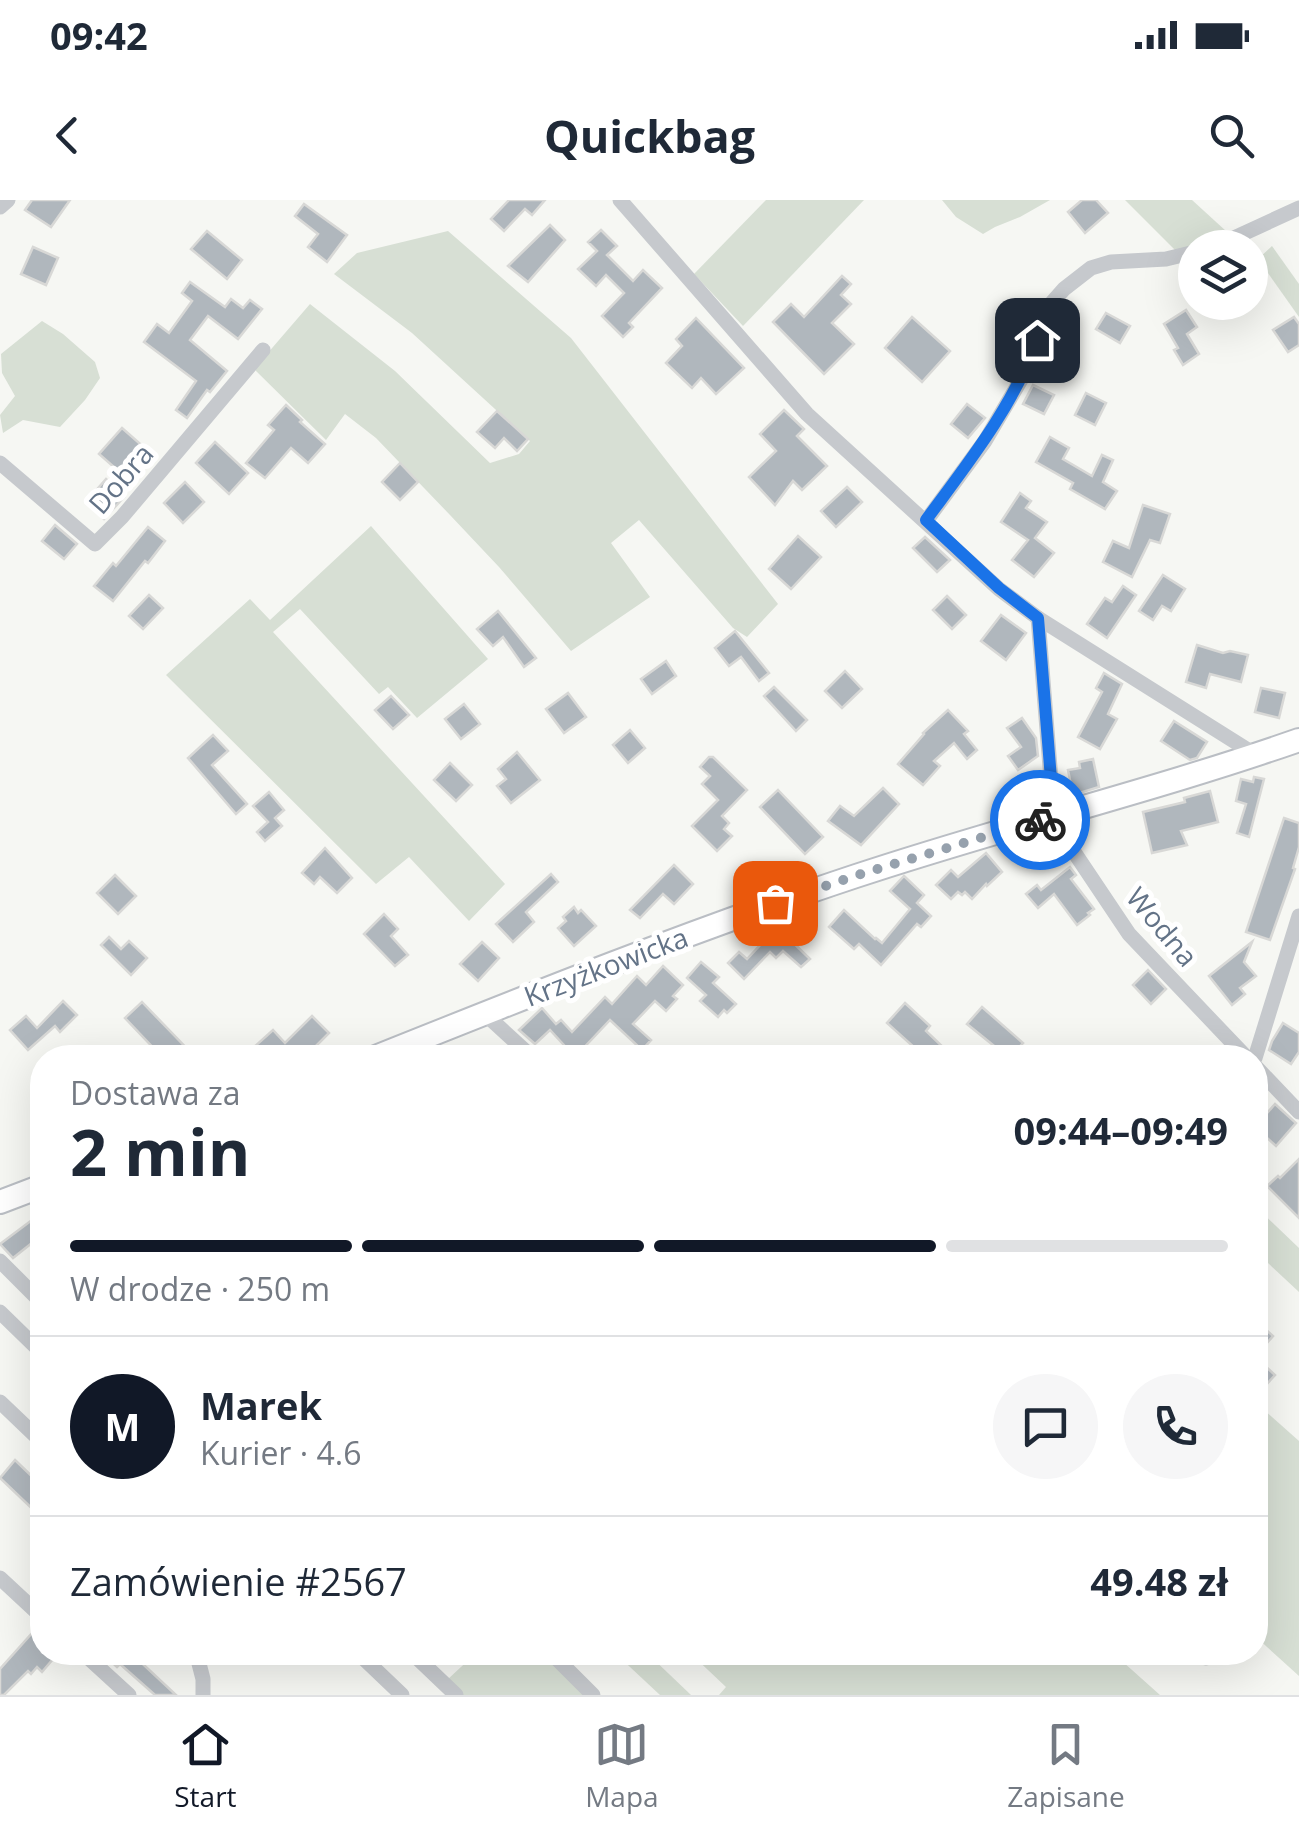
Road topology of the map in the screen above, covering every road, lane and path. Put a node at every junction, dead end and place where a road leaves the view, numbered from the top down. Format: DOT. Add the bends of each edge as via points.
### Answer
graph roads {
  1 [pos="8,200"];
  2 [pos="620,200"];
  3 [pos="0,207"];
  4 [pos="1299,208"];
  5 [pos="1251,230"];
  6 [pos="1178,256"];
  7 [pos="263,350"];
  8 [pos="0,463"];
  9 [pos="926,520"];
  10 [pos="1038,618"];
  11 [pos="1299,740"];
  12 [pos="1256,755"];
  13 [pos="1054,816"];
  14 [pos="1299,916"];
  15 [pos="485,1014"];
  16 [pos="406,1045"];
  17 [pos="519,1045"];
  18 [pos="1238,1045"];
  19 [pos="1255,1045"];
  20 [pos="1268,1080"];
  21 [pos="1299,1112"];
  22 [pos="30,1191"];
  23 [pos="0,1202"];
  24 [pos="0,1261"];
  25 [pos="30,1290"];
  26 [pos="0,1312"];
  27 [pos="30,1341"];
  28 [pos="0,1402"];
  29 [pos="30,1431"];
  30 [pos="0,1578"];
  31 [pos="30,1605"];
  32 [pos="96,1665"];
  33 [pos="199,1665"];
  34 [pos="371,1665"];
  35 [pos="425,1665"];
  36 [pos="563,1665"];
  37 [pos="129,1695"];
  38 [pos="203,1695"];
  39 [pos="402,1695"];
  40 [pos="456,1695"];
  41 [pos="593,1695"];
  1 -- 3 [label="street"];
  2 -- 9 [label="street" via="807,414"];
  4 -- 5 [label="street"];
  6 -- 9 [label="street" via="1111,262 1064,289 1049,306 1025,373 995,424"];
  7 -- 8 [label="street, Dobra" via="96,544"];
  9 -- 10 [label="street"];
  10 -- 12 [label="street"];
  10 -- 13 [label="street"];
  11 -- 12 [label="street, Krzyżkowicka"];
  12 -- 13 [label="street, Krzyżkowicka"];
  13 -- 15 [label="street, Krzyżkowicka" via="762,907"];
  13 -- 18 [label="street, Wodna" via="1128,934"];
  14 -- 19 [label="street, Wodna"];
  15 -- 16 [label="street, Krzyżkowicka"];
  15 -- 17 [label="street"];
  20 -- 21 [label="street"];
  22 -- 23 [label="street"];
  24 -- 25 [label="street"];
  26 -- 27 [label="street"];
  28 -- 29 [label="street"];
  30 -- 31 [label="street"];
  32 -- 37 [label="street"];
  33 -- 38 [label="street"];
  34 -- 39 [label="street"];
  35 -- 40 [label="street"];
  36 -- 41 [label="street"];
}
